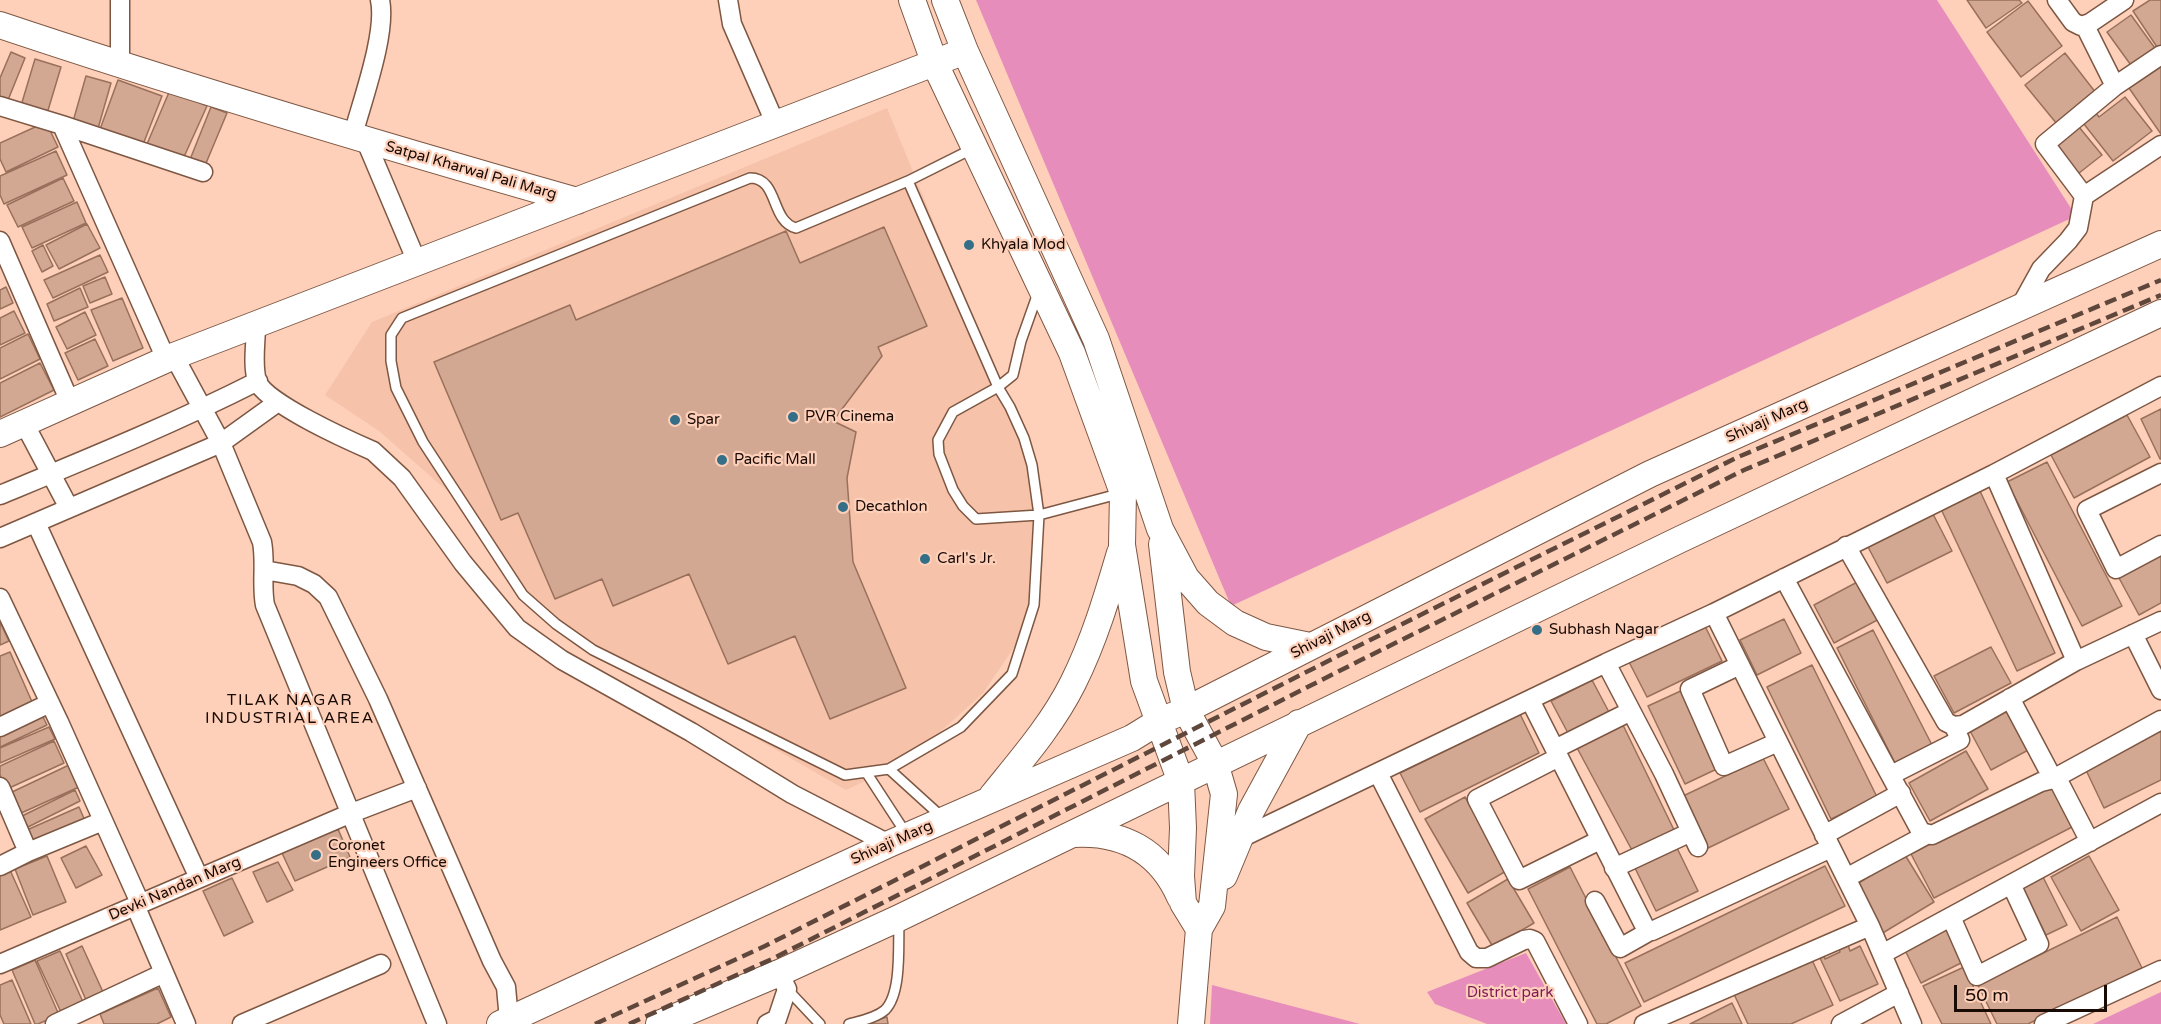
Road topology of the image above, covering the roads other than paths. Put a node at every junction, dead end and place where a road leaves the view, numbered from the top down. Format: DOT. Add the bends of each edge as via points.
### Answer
graph roads {
  1 [pos="120,0"];
  2 [pos="380,0"];
  3 [pos="728,0"];
  4 [pos="912,0"];
  5 [pos="945,0"];
  6 [pos="2057,0"];
  7 [pos="2124,0"];
  8 [pos="0,25"];
  9 [pos="2085,26"];
  10 [pos="965,51"];
  11 [pos="2161,55"];
  12 [pos="935,64"];
  13 [pos="120,65"];
  14 [pos="2115,86"];
  15 [pos="0,106"];
  16 [pos="62,124"];
  17 [pos="776,125"];
  18 [pos="359,137"];
  19 [pos="2161,145"];
  20 [pos="975,148"];
  21 [pos="203,171"];
  22 [pos="908,181"];
  23 [pos="2084,196"];
  24 [pos="577,201"];
  25 [pos="0,241"];
  26 [pos="2161,244"];
  27 [pos="417,262"];
  28 [pos="1040,288"];
  29 [pos="2020,307"];
  30 [pos="2158,319"];
  31 [pos="256,325"];
  32 [pos="170,357"];
  33 [pos="258,381"];
  34 [pos="2161,386"];
  35 [pos="998,387"];
  36 [pos="70,402"];
  37 [pos="278,402"];
  38 [pos="203,409"];
  39 [pos="24,423"];
  40 [pos="0,434"];
  41 [pos="221,443"];
  42 [pos="2161,473"];
  43 [pos="51,474"];
  44 [pos="1994,474"];
  45 [pos="1123,493"];
  46 [pos="0,495"];
  47 [pos="69,508"];
  48 [pos="1039,515"];
  49 [pos="36,523"];
  50 [pos="1160,529"];
  51 [pos="0,538"];
  52 [pos="1122,545"];
  53 [pos="2161,545"];
  54 [pos="1846,546"];
  55 [pos="264,570"];
  56 [pos="1784,578"];
  57 [pos="0,598"];
  58 [pos="1714,613"];
  59 [pos="2161,621"];
  60 [pos="2133,634"];
  61 [pos="1310,645"];
  62 [pos="2076,661"];
  63 [pos="1606,663"];
  64 [pos="1740,665"];
  65 [pos="2161,690"];
  66 [pos="2010,698"];
  67 [pos="1530,700"];
  68 [pos="50,703"];
  69 [pos="1186,710"];
  70 [pos="1631,711"];
  71 [pos="2161,720"];
  72 [pos="1158,722"];
  73 [pos="1299,723"];
  74 [pos="1954,726"];
  75 [pos="0,727"];
  76 [pos="1778,742"];
  77 [pos="1557,753"];
  78 [pos="1215,763"];
  79 [pos="889,769"];
  80 [pos="866,772"];
  81 [pos="1378,772"];
  82 [pos="1891,775"];
  83 [pos="2053,779"];
  84 [pos="1180,782"];
  85 [pos="0,787"];
  86 [pos="417,788"];
  87 [pos="1901,793"];
  88 [pos="988,801"];
  89 [pos="2161,802"];
  90 [pos="349,814"];
  91 [pos="104,820"];
  92 [pos="945,820"];
  93 [pos="1069,834"];
  94 [pos="1926,835"];
  95 [pos="1239,839"];
  96 [pos="898,840"];
  97 [pos="1600,840"];
  98 [pos="1828,842"];
  99 [pos="2090,842"];
  100 [pos="28,852"];
  101 [pos="0,866"];
  102 [pos="1614,868"];
  103 [pos="199,878"];
  104 [pos="1846,878"];
  105 [pos="2011,884"];
  106 [pos="1595,901"];
  107 [pos="1183,903"];
  108 [pos="138,904"];
  109 [pos="1212,906"];
  110 [pos="1951,917"];
  111 [pos="899,918"];
  112 [pos="1870,926"];
  113 [pos="1199,929"];
  114 [pos="1650,931"];
  115 [pos="1882,954"];
  116 [pos="0,963"];
  117 [pos="381,964"];
  118 [pos="2161,970"];
  119 [pos="164,973"];
  120 [pos="783,981"];
  121 [pos="1899,993"];
  122 [pos="504,1022"];
  123 [pos="55,1024"];
  124 [pos="186,1024"];
  125 [pos="242,1024"];
  126 [pos="437,1024"];
  127 [pos="659,1024"];
  128 [pos="767,1024"];
  129 [pos="820,1024"];
  130 [pos="849,1024"];
  131 [pos="1191,1024"];
  132 [pos="1578,1024"];
  133 [pos="1644,1024"];
  134 [pos="1841,1024"];
  135 [pos="1912,1024"];
  136 [pos="2044,1024"];
  1 -- 13 [label="street"];
  2 -- 18 [label="street" via="379,37"];
  3 -- 17 [label="street" via="732,24"];
  4 -- 12 [label="street"];
  5 -- 10 [label="street"];
  6 -- 9 [label="street" via="2073,21"];
  7 -- 9 [label="street"];
  8 -- 13 [label="street, Satpal Kharwal Pali Marg"];
  9 -- 14 [label="street"];
  10 -- 12 [label="street, Satpal Kharwal Pali Marg"];
  10 -- 50 [label="street" via="1096,339"];
  11 -- 14 [label="street"];
  12 -- 17 [label="street, Satpal Kharwal Pali Marg"];
  12 -- 20 [label="street"];
  13 -- 18 [label="street, Satpal Kharwal Pali Marg"];
  14 -- 23 [label="street" via="2045,144"];
  15 -- 16 [label="street"];
  16 -- 21 [label="street"];
  16 -- 32 [label="street"];
  17 -- 24 [label="street, Satpal Kharwal Pali Marg"];
  18 -- 24 [label="street, Satpal Kharwal Pali Marg"];
  18 -- 27 [label="street"];
  19 -- 23 [label="street"];
  20 -- 22 [label="lane"];
  20 -- 28 [label="street"];
  22 -- 35 [label="lane"];
  22 -- 80 [label="lane" via="796,228 783,219 764,181 750,178 402,318 391,335 396,388 405,408 523,595 593,650 845,775"];
  23 -- 29 [label="street" via="2078,228 2041,270"];
  24 -- 27 [label="street"];
  25 -- 36 [label="street"];
  26 -- 29 [label="street, Shivaji Marg"];
  27 -- 31 [label="street"];
  28 -- 35 [label="lane" via="1013,375"];
  28 -- 45 [label="street" via="1072,353"];
  29 -- 61 [label="street, Shivaji Marg" via="1650,474"];
  30 -- 73 [label="street" via="1691,534"];
  31 -- 32 [label="street"];
  31 -- 33 [label="street"];
  32 -- 36 [label="street"];
  32 -- 38 [label="street"];
  33 -- 37 [label="street"];
  33 -- 38 [label="street"];
  34 -- 44 [label="street"];
  35 -- 48 [label="lane" via="1024,438"];
  35 -- 48 [label="lane" via="953,412 938,440 939,454 952,490 976,519"];
  36 -- 39 [label="street"];
  37 -- 41 [label="street"];
  37 -- 96 [label="street" via="384,459 497,605 517,628 541,646 792,794"];
  38 -- 41 [label="street"];
  38 -- 43 [label="street"];
  39 -- 40 [label="street"];
  39 -- 43 [label="street"];
  41 -- 47 [label="street"];
  41 -- 55 [label="street" via="262,542"];
  42 -- 53 [label="street" via="2086,510 2116,569"];
  43 -- 46 [label="street"];
  43 -- 47 [label="street"];
  44 -- 54 [label="street"];
  44 -- 62 [label="street"];
  45 -- 48 [label="lane"];
  45 -- 52 [label="street"];
  47 -- 49 [label="street"];
  48 -- 79 [label="lane" via="1034,605 1012,674 961,727"];
  49 -- 51 [label="street"];
  49 -- 103 [label="street"];
  50 -- 61 [label="street" via="1186,578 1208,603 1235,623 1266,637"];
  50 -- 69 [label="street" via="1177,672"];
  52 -- 72 [label="street" via="1144,681"];
  52 -- 88 [label="street" via="1100,623 1073,684 1037,741"];
  54 -- 56 [label="street"];
  54 -- 74 [label="street" via="1946,722"];
  55 -- 86 [label="street" via="298,576 328,597"];
  55 -- 90 [label="street" via="265,605"];
  56 -- 58 [label="street"];
  56 -- 82 [label="street"];
  57 -- 68 [label="street"];
  58 -- 63 [label="street"];
  58 -- 64 [label="street"];
  59 -- 60 [label="street"];
  60 -- 62 [label="street"];
  60 -- 65 [label="street"];
  61 -- 69 [label="street, Shivaji Marg"];
  62 -- 66 [label="street"];
  63 -- 67 [label="street"];
  63 -- 70 [label="street"];
  64 -- 76 [label="street"];
  64 -- 76 [label="street" via="1690,689 1724,766"];
  66 -- 74 [label="street" via="1963,725"];
  66 -- 83 [label="street"];
  67 -- 77 [label="street"];
  67 -- 81 [label="street"];
  68 -- 75 [label="street"];
  68 -- 91 [label="street"];
  69 -- 72 [label="street, Shivaji Marg"];
  69 -- 78 [label="street"];
  70 -- 77 [label="street"];
  70 -- 102 [label="street" via="1695,839"];
  71 -- 83 [label="street"];
  72 -- 84 [label="street"];
  72 -- 88 [label="street, Shivaji Marg" via="1132,738"];
  73 -- 78 [label="street"];
  73 -- 95 [label="street"];
  74 -- 82 [label="street" via="1960,740"];
  76 -- 98 [label="street"];
  77 -- 97 [label="street"];
  77 -- 97 [label="street" via="1477,799 1519,880"];
  78 -- 84 [label="street"];
  78 -- 109 [label="street" via="1224,795"];
  79 -- 80 [label="lane"];
  79 -- 92 [label="lane"];
  80 -- 96 [label="lane"];
  81 -- 95 [label="street"];
  81 -- 132 [label="street" via="1469,952 1476,958 1487,958 1524,940 1535,941"];
  82 -- 87 [label="street"];
  83 -- 94 [label="street"];
  83 -- 99 [label="street" via="2059,782"];
  84 -- 93 [label="street"];
  84 -- 107 [label="street"];
  85 -- 100 [label="street"];
  86 -- 90 [label="street, Devki Nandan Marg"];
  86 -- 122 [label="street" via="506,987"];
  87 -- 94 [label="street"];
  87 -- 98 [label="street"];
  88 -- 92 [label="street, Shivaji Marg"];
  89 -- 99 [label="street"];
  90 -- 103 [label="street, Devki Nandan Marg"];
  90 -- 126 [label="street"];
  91 -- 100 [label="street"];
  91 -- 108 [label="street"];
  92 -- 96 [label="street, Shivaji Marg"];
  93 -- 107 [label="street" via="1117,837 1139,847 1173,881"];
  93 -- 111 [label="street"];
  94 -- 104 [label="street"];
  95 -- 109 [label="street"];
  96 -- 122 [label="street, Shivaji Marg"];
  97 -- 102 [label="street"];
  98 -- 104 [label="street"];
  98 -- 114 [label="street"];
  99 -- 105 [label="street"];
  100 -- 101 [label="street"];
  102 -- 114 [label="street" via="1645,929"];
  103 -- 108 [label="street, Devki Nandan Marg"];
  104 -- 112 [label="street"];
  105 -- 110 [label="street"];
  105 -- 110 [label="street" via="2039,945 1977,976"];
  106 -- 114 [label="street" via="1620,948"];
  107 -- 113 [label="street"];
  108 -- 116 [label="street, Devki Nandan Marg"];
  108 -- 119 [label="street"];
  109 -- 113 [label="street"];
  110 -- 115 [label="street"];
  111 -- 120 [label="street"];
  111 -- 130 [label="lane" via="894,996 884,1011"];
  112 -- 115 [label="street"];
  112 -- 133 [label="street"];
  113 -- 131 [label="street"];
  115 -- 121 [label="street"];
  117 -- 125 [label="street"];
  118 -- 136 [label="street"];
  119 -- 123 [label="street"];
  119 -- 124 [label="street"];
  120 -- 127 [label="street"];
  120 -- 128 [label="street" via="777,1019"];
  120 -- 129 [label="lane"];
  121 -- 134 [label="street"];
  121 -- 135 [label="street"];
}
